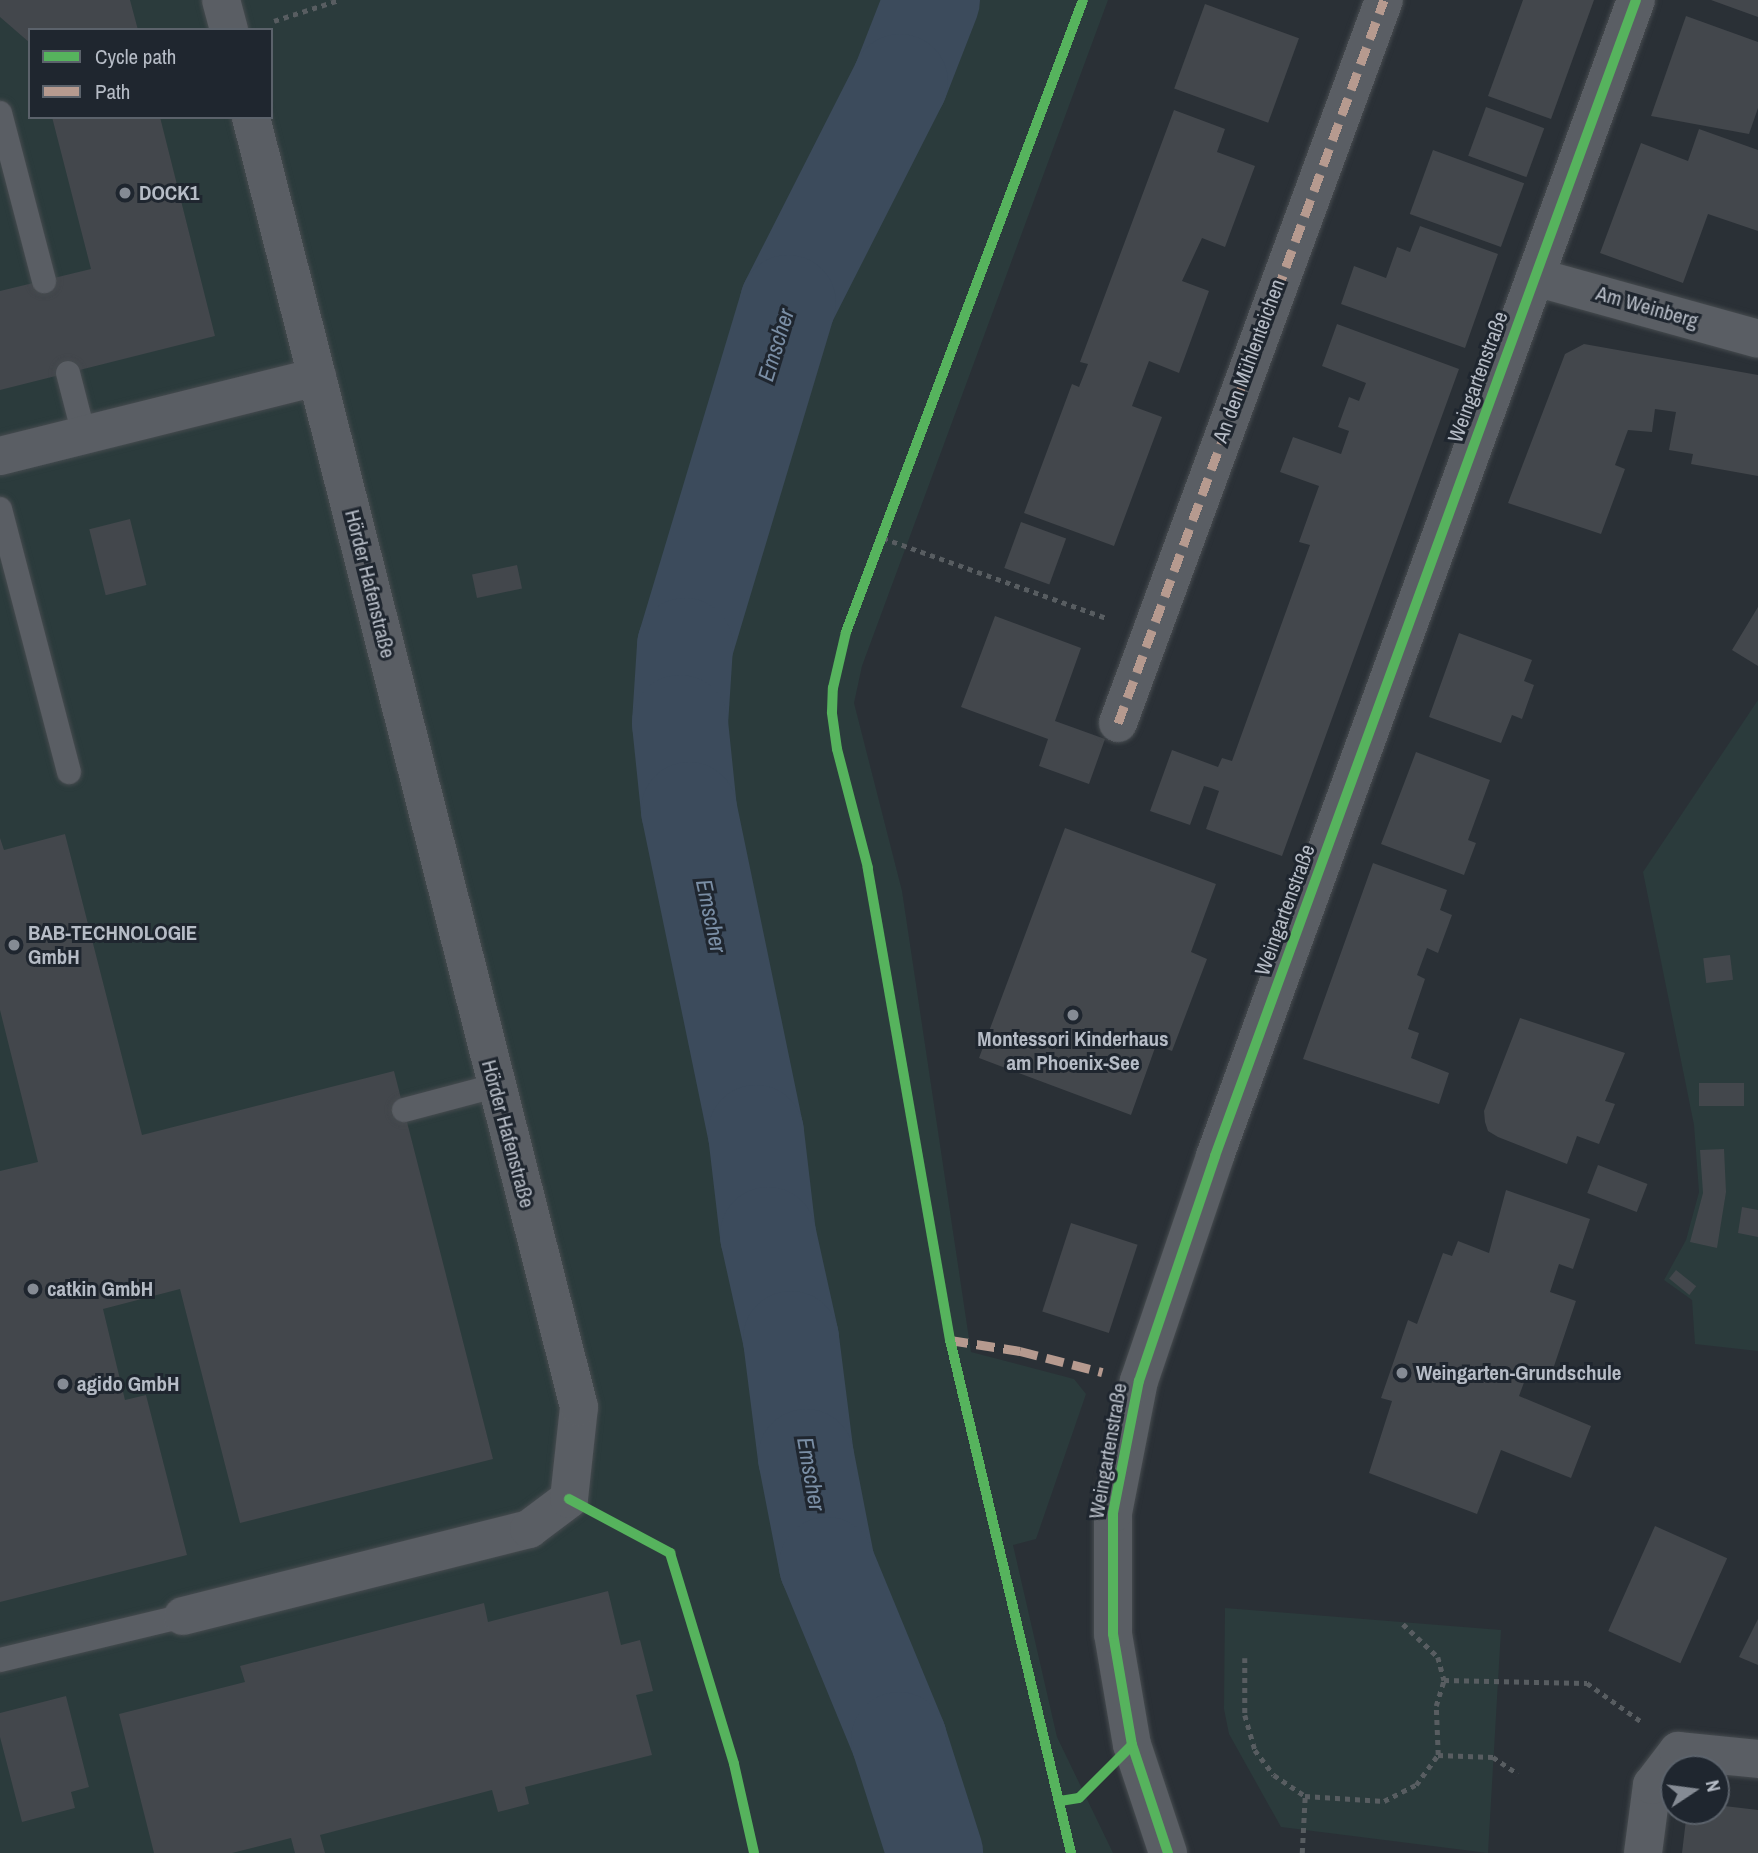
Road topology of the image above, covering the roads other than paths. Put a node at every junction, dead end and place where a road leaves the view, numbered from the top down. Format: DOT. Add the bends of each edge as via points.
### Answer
graph roads {
  1 [pos="221,0"];
  2 [pos="1384,0"];
  3 [pos="1636,0"];
  4 [pos="228,28"];
  5 [pos="0,113"];
  6 [pos="252,119"];
  7 [pos="1535,276"];
  8 [pos="44,281"];
  9 [pos="1758,339"];
  10 [pos="68,373"];
  11 [pos="317,377"];
  12 [pos="84,435"];
  13 [pos="0,456"];
  14 [pos="0,509"];
  15 [pos="1118,723"];
  16 [pos="69,772"];
  17 [pos="495,1086"];
  18 [pos="404,1110"];
  19 [pos="183,1616"];
  20 [pos="0,1661"];
  21 [pos="1758,1759"];
  22 [pos="1168,1853"];
  23 [pos="1643,1853"];
  1 -- 4 [label="street"];
  2 -- 15 [label="street, An den Mühlenteichen"];
  3 -- 7 [label="street, Weingartenstraße"];
  5 -- 8 [label="lane"];
  6 -- 11 [label="street, Hörder Hafenstraße"];
  7 -- 9 [label="street, Am Weinberg"];
  7 -- 22 [label="street, Weingartenstraße" via="1215,1156 1139,1381 1113,1513 1113,1634 1132,1745"];
  10 -- 12 [label="lane"];
  11 -- 12 [label="street"];
  11 -- 17 [label="street, Hörder Hafenstraße"];
  12 -- 13 [label="street"];
  14 -- 16 [label="lane"];
  17 -- 18 [label="lane"];
  17 -- 19 [label="street, Hörder Hafenstraße" via="579,1407 569,1499 529,1529"];
  19 -- 20 [label="lane"];
  21 -- 23 [label="street" via="1678,1751 1652,1785"];
}
